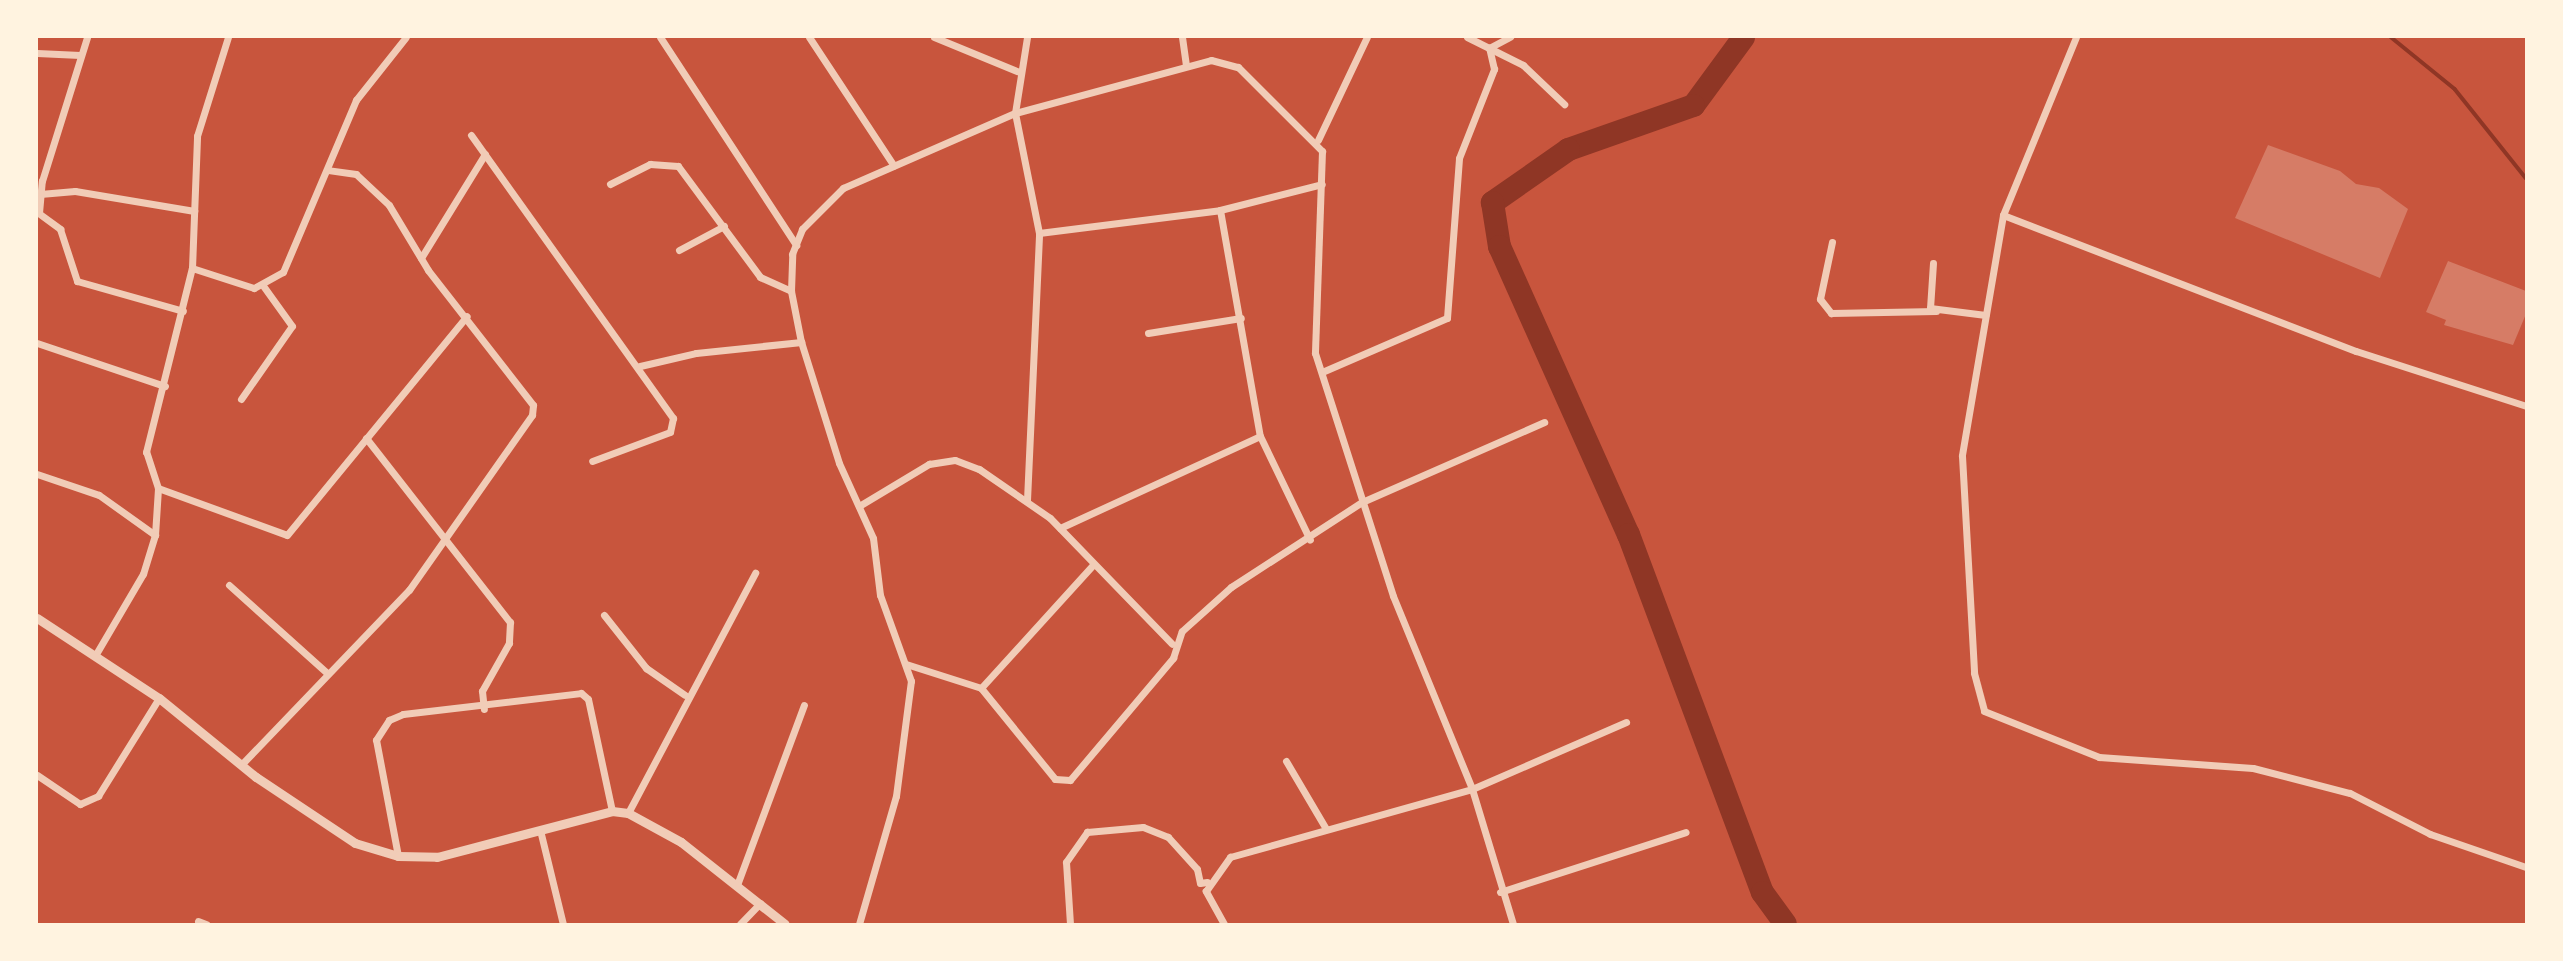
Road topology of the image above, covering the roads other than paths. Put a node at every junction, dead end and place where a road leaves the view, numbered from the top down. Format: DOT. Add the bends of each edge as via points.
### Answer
graph roads {
  1 [pos="87,37"];
  2 [pos="228,37"];
  3 [pos="406,37"];
  4 [pos="660,37"];
  5 [pos="809,37"];
  6 [pos="934,37"];
  7 [pos="1027,37"];
  8 [pos="1182,37"];
  9 [pos="1367,37"];
  10 [pos="1467,37"];
  11 [pos="1510,37"];
  12 [pos="2076,37"];
  13 [pos="1489,48"];
  14 [pos="37,53"];
  15 [pos="80,55"];
  16 [pos="1186,66"];
  17 [pos="1017,71"];
  18 [pos="1564,104"];
  19 [pos="1015,113"];
  20 [pos="471,135"];
  21 [pos="1318,140"];
  22 [pos="485,154"];
  23 [pos="894,166"];
  24 [pos="328,170"];
  25 [pos="610,184"];
  26 [pos="1322,184"];
  27 [pos="40,194"];
  28 [pos="194,211"];
  29 [pos="1220,211"];
  30 [pos="38,212"];
  31 [pos="2003,215"];
  32 [pos="724,226"];
  33 [pos="1039,233"];
  34 [pos="1832,242"];
  35 [pos="796,245"];
  36 [pos="679,250"];
  37 [pos="421,258"];
  38 [pos="1933,263"];
  39 [pos="191,268"];
  40 [pos="264,287"];
  41 [pos="791,290"];
  42 [pos="183,311"];
  43 [pos="1936,311"];
  44 [pos="1986,315"];
  45 [pos="467,316"];
  46 [pos="1241,318"];
  47 [pos="1148,333"];
  48 [pos="802,342"];
  49 [pos="37,343"];
  50 [pos="640,366"];
  51 [pos="1322,372"];
  52 [pos="165,386"];
  53 [pos="242,399"];
  54 [pos="2526,406"];
  55 [pos="1544,422"];
  56 [pos="1260,436"];
  57 [pos="366,438"];
  58 [pos="592,461"];
  59 [pos="37,474"];
  60 [pos="158,488"];
  61 [pos="1027,500"];
  62 [pos="1362,502"];
  63 [pos="859,506"];
  64 [pos="1060,528"];
  65 [pos="155,534"];
  66 [pos="1310,540"];
  67 [pos="449,541"];
  68 [pos="1093,565"];
  69 [pos="755,573"];
  70 [pos="229,585"];
  71 [pos="604,615"];
  72 [pos="37,618"];
  73 [pos="1172,644"];
  74 [pos="96,654"];
  75 [pos="906,664"];
  76 [pos="326,673"];
  77 [pos="981,688"];
  78 [pos="685,695"];
  79 [pos="159,698"];
  80 [pos="804,705"];
  81 [pos="484,709"];
  82 [pos="1626,722"];
  83 [pos="1286,761"];
  84 [pos="241,765"];
  85 [pos="37,775"];
  86 [pos="1472,789"];
  87 [pos="612,811"];
  88 [pos="628,813"];
  89 [pos="1326,830"];
  90 [pos="1686,832"];
  91 [pos="541,834"];
  92 [pos="398,856"];
  93 [pos="2526,867"];
  94 [pos="1207,882"];
  95 [pos="737,885"];
  96 [pos="1500,892"];
  97 [pos="760,903"];
  98 [pos="563,924"];
  99 [pos="740,924"];
  100 [pos="785,924"];
  101 [pos="859,924"];
  102 [pos="1070,924"];
  103 [pos="1224,924"];
  104 [pos="1513,924"];
  1 -- 15 [label="street"];
  2 -- 28 [label="street" via="197,136"];
  3 -- 24 [label="street" via="356,100"];
  4 -- 35 [label="street"];
  5 -- 23 [label="street"];
  6 -- 17 [label="street"];
  7 -- 17 [label="street"];
  8 -- 16 [label="street"];
  9 -- 21 [label="street"];
  10 -- 13 [label="street"];
  11 -- 13 [label="street"];
  12 -- 31 [label="street"];
  13 -- 18 [label="street" via="1523,65"];
  13 -- 51 [label="street" via="1494,69 1459,158 1447,318"];
  14 -- 15 [label="street"];
  15 -- 27 [label="street"];
  16 -- 19 [label="street"];
  16 -- 21 [label="street" via="1211,60 1238,67"];
  17 -- 19 [label="street"];
  19 -- 23 [label="street"];
  19 -- 33 [label="street"];
  20 -- 22 [label="street"];
  21 -- 26 [label="street"];
  22 -- 37 [label="street"];
  22 -- 50 [label="street"];
  23 -- 35 [label="street" via="842,188 802,229"];
  24 -- 37 [label="street" via="344,170 366,183 389,205"];
  24 -- 40 [label="street" via="283,272"];
  25 -- 32 [label="street" via="650,164 678,166"];
  26 -- 29 [label="street"];
  26 -- 51 [label="street" via="1313,333"];
  27 -- 28 [label="street" via="75,191"];
  27 -- 30 [label="street"];
  28 -- 39 [label="street"];
  29 -- 33 [label="street"];
  29 -- 46 [label="street"];
  30 -- 42 [label="street" via="60,229 77,281"];
  31 -- 44 [label="street"];
  31 -- 54 [label="street" via="2356,351"];
  32 -- 36 [label="street"];
  32 -- 41 [label="street" via="760,277"];
  33 -- 61 [label="street"];
  34 -- 43 [label="street" via="1820,299 1831,313"];
  35 -- 41 [label="street"];
  37 -- 45 [label="street"];
  38 -- 43 [label="street" via="1927,302"];
  39 -- 40 [label="street"];
  39 -- 42 [label="street"];
  40 -- 53 [label="street" via="292,326"];
  41 -- 48 [label="street"];
  42 -- 52 [label="street"];
  43 -- 44 [label="street"];
  44 -- 93 [label="street" via="1962,456 1974,673 1984,711 2099,757 2253,768 2350,793 2430,834"];
  45 -- 57 [label="street"];
  45 -- 67 [label="street" via="533,405 532,415"];
  46 -- 47 [label="street"];
  46 -- 56 [label="street"];
  48 -- 50 [label="street" via="696,353"];
  48 -- 63 [label="street"];
  49 -- 52 [label="street"];
  50 -- 58 [label="street" via="674,426"];
  51 -- 62 [label="street"];
  52 -- 60 [label="street" via="146,452"];
  55 -- 62 [label="street"];
  56 -- 64 [label="street"];
  56 -- 66 [label="street"];
  57 -- 60 [label="street" via="287,535"];
  57 -- 67 [label="street"];
  59 -- 65 [label="street" via="99,495"];
  60 -- 65 [label="street"];
  61 -- 63 [label="street" via="955,460 886,485"];
  61 -- 64 [label="street"];
  62 -- 66 [label="street"];
  62 -- 86 [label="street"];
  63 -- 75 [label="street" via="873,538 880,595"];
  64 -- 68 [label="street"];
  65 -- 74 [label="street" via="143,574"];
  66 -- 73 [label="street" via="1231,587"];
  67 -- 76 [label="street"];
  67 -- 81 [label="street" via="510,622 509,643 482,691"];
  68 -- 73 [label="street"];
  68 -- 77 [label="street"];
  69 -- 78 [label="street"];
  70 -- 76 [label="street"];
  71 -- 78 [label="street" via="646,668"];
  72 -- 74 [label="street"];
  73 -- 77 [label="street" via="1172,658 1062,782 993,710"];
  74 -- 79 [label="street"];
  75 -- 77 [label="street"];
  75 -- 101 [label="street" via="909,722 896,796"];
  76 -- 84 [label="street"];
  78 -- 88 [label="street"];
  79 -- 84 [label="street"];
  79 -- 85 [label="street" via="99,796 80,804"];
  80 -- 95 [label="street"];
  81 -- 87 [label="street" via="570,690 588,699"];
  81 -- 92 [label="street" via="403,714 380,728 376,740"];
  82 -- 86 [label="street"];
  83 -- 89 [label="street"];
  84 -- 92 [label="street" via="322,825"];
  86 -- 89 [label="street"];
  86 -- 96 [label="street"];
  87 -- 88 [label="street"];
  87 -- 91 [label="street"];
  88 -- 95 [label="street" via="681,842"];
  89 -- 94 [label="street" via="1230,857"];
  90 -- 96 [label="street"];
  91 -- 92 [label="street" via="458,854"];
  91 -- 98 [label="street"];
  94 -- 102 [label="street" via="1200,883 1197,869 1156,832 1143,827 1087,832 1066,863"];
  94 -- 103 [label="street"];
  95 -- 97 [label="street"];
  96 -- 104 [label="street"];
  97 -- 99 [label="street"];
  97 -- 100 [label="street"];
}
